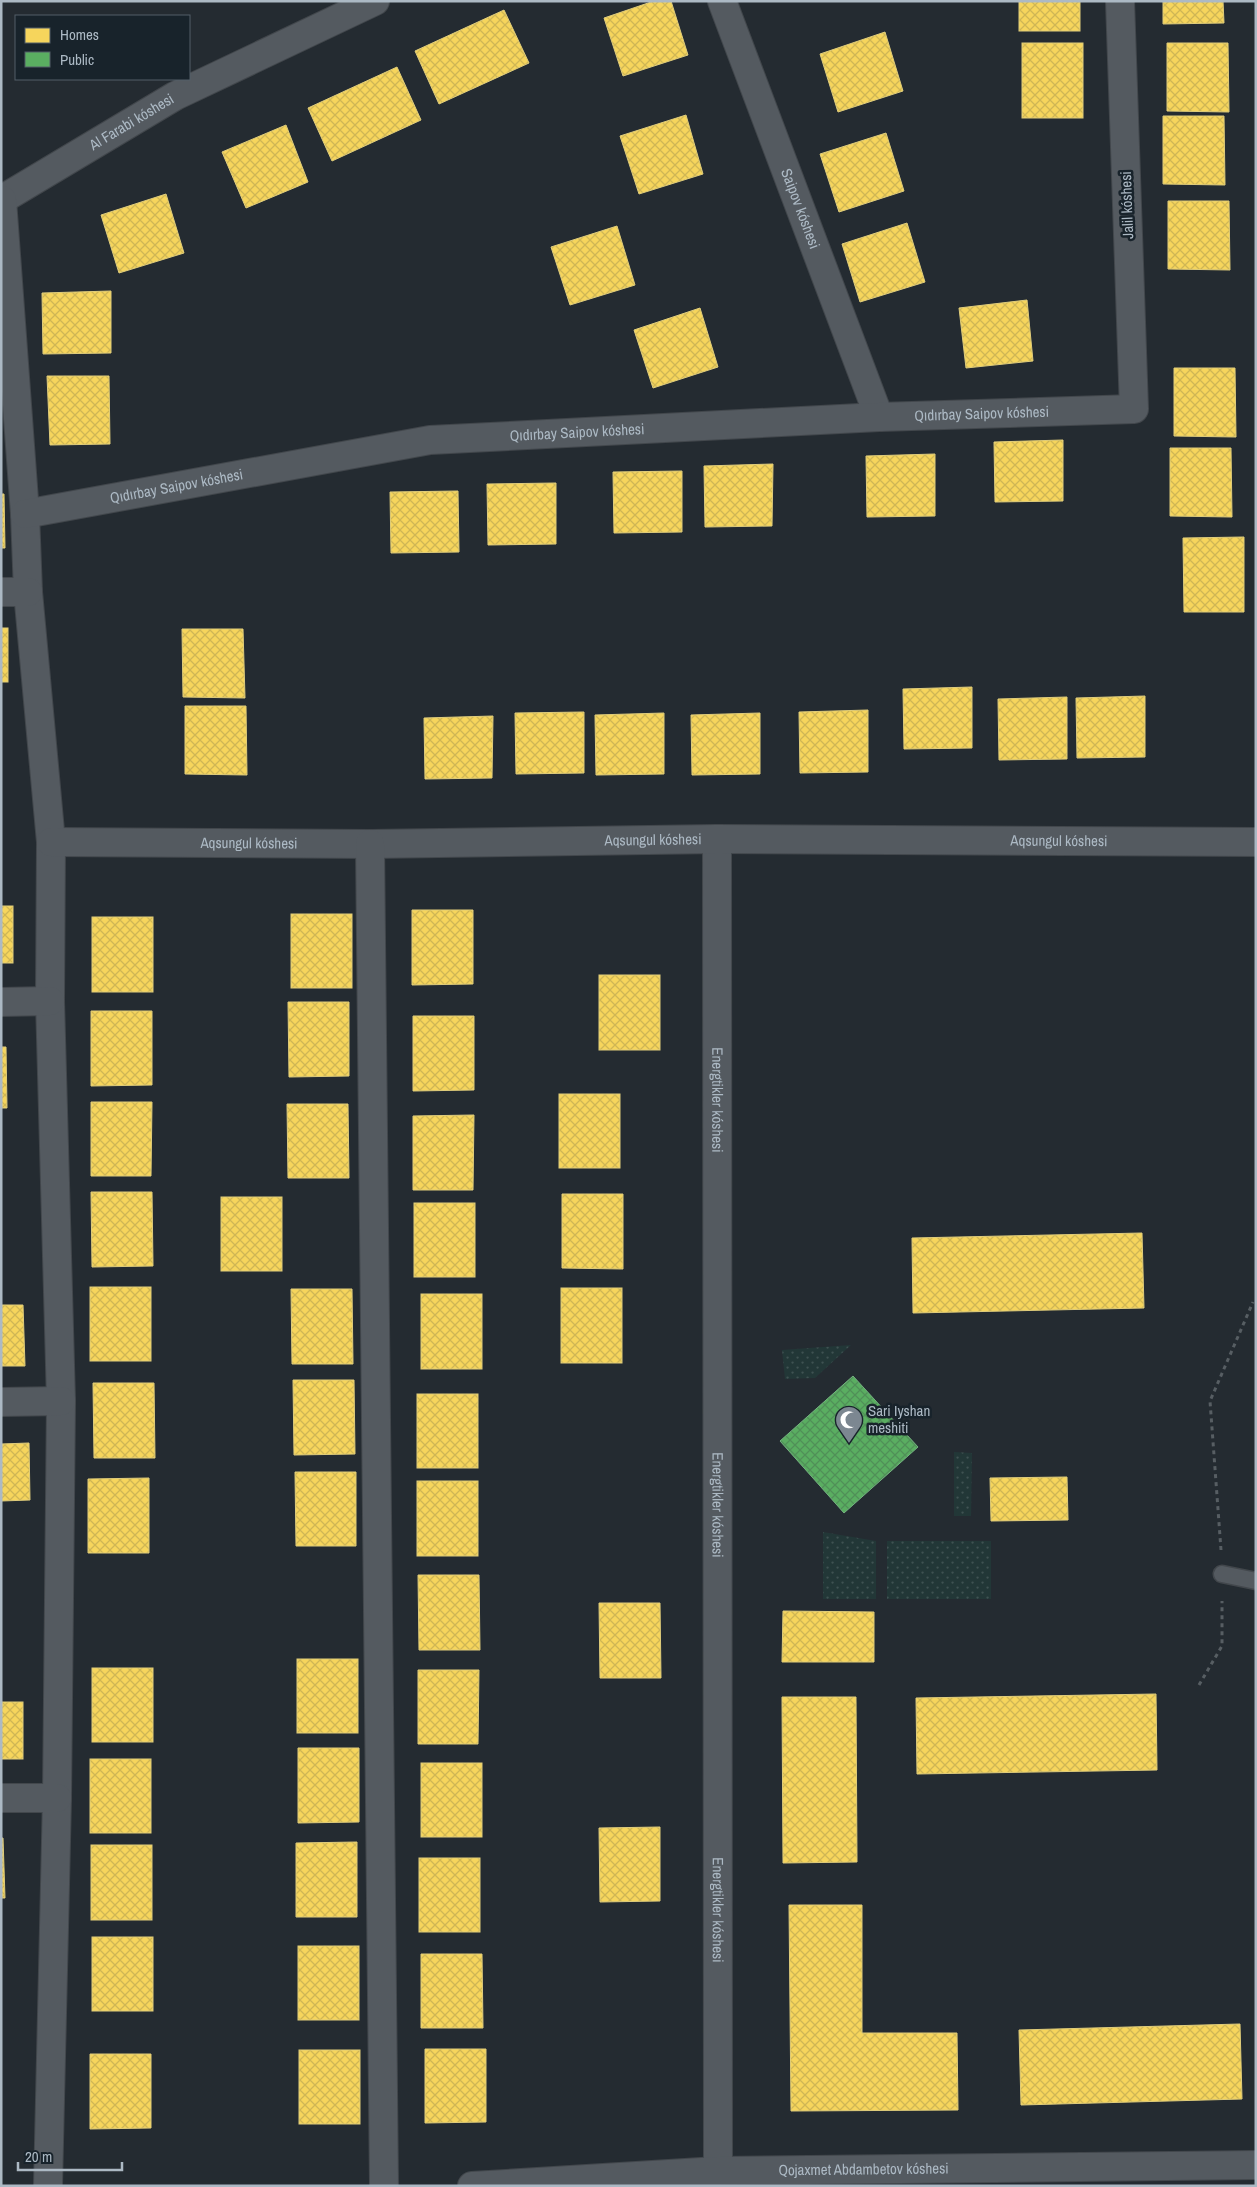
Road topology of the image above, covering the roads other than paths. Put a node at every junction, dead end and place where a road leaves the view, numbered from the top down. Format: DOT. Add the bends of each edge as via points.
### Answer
graph roads {
  1 [pos="374,1"];
  2 [pos="722,1"];
  3 [pos="1120,1"];
  4 [pos="2,200"];
  5 [pos="1134,409"];
  6 [pos="879,417"];
  7 [pos="25,514"];
  8 [pos="1,592"];
  9 [pos="28,592"];
  10 [pos="717,839"];
  11 [pos="51,842"];
  12 [pos="1256,842"];
  13 [pos="370,844"];
  14 [pos="50,1001"];
  15 [pos="1,1002"];
  16 [pos="61,1401"];
  17 [pos="1,1402"];
  18 [pos="1222,1574"];
  19 [pos="1256,1581"];
  20 [pos="1,1798"];
  21 [pos="57,1798"];
  22 [pos="1256,2165"];
  23 [pos="718,2171"];
  24 [pos="48,2186"];
  25 [pos="384,2186"];
  26 [pos="472,2186"];
  1 -- 4 [label="street, Al Farabi kóshesi" via="175,96"];
  2 -- 6 [label="street, Saipov kóshesi"];
  3 -- 5 [label="street, Jalil kóshesi"];
  4 -- 7 [label="street"];
  5 -- 6 [label="street, Qıdırbay Saipov kóshesi"];
  6 -- 7 [label="street, Qıdırbay Saipov kóshesi" via="430,440"];
  7 -- 9 [label="street"];
  8 -- 9 [label="street"];
  9 -- 11 [label="street"];
  10 -- 12 [label="street, Aqsungul kóshesi"];
  10 -- 13 [label="street, Aqsungul kóshesi"];
  10 -- 23 [label="street, Energtikler kóshesi"];
  11 -- 13 [label="street, Aqsungul kóshesi"];
  11 -- 14 [label="street"];
  13 -- 25 [label="street"];
  14 -- 15 [label="street"];
  14 -- 16 [label="street"];
  16 -- 17 [label="street"];
  16 -- 21 [label="street"];
  18 -- 19 [label="lane"];
  20 -- 21 [label="street"];
  21 -- 24 [label="street"];
  22 -- 23 [label="street, Qojaxmet Abdambetov kóshesi"];
  23 -- 26 [label="street, Qojaxmet Abdambetov kóshesi"];
}
